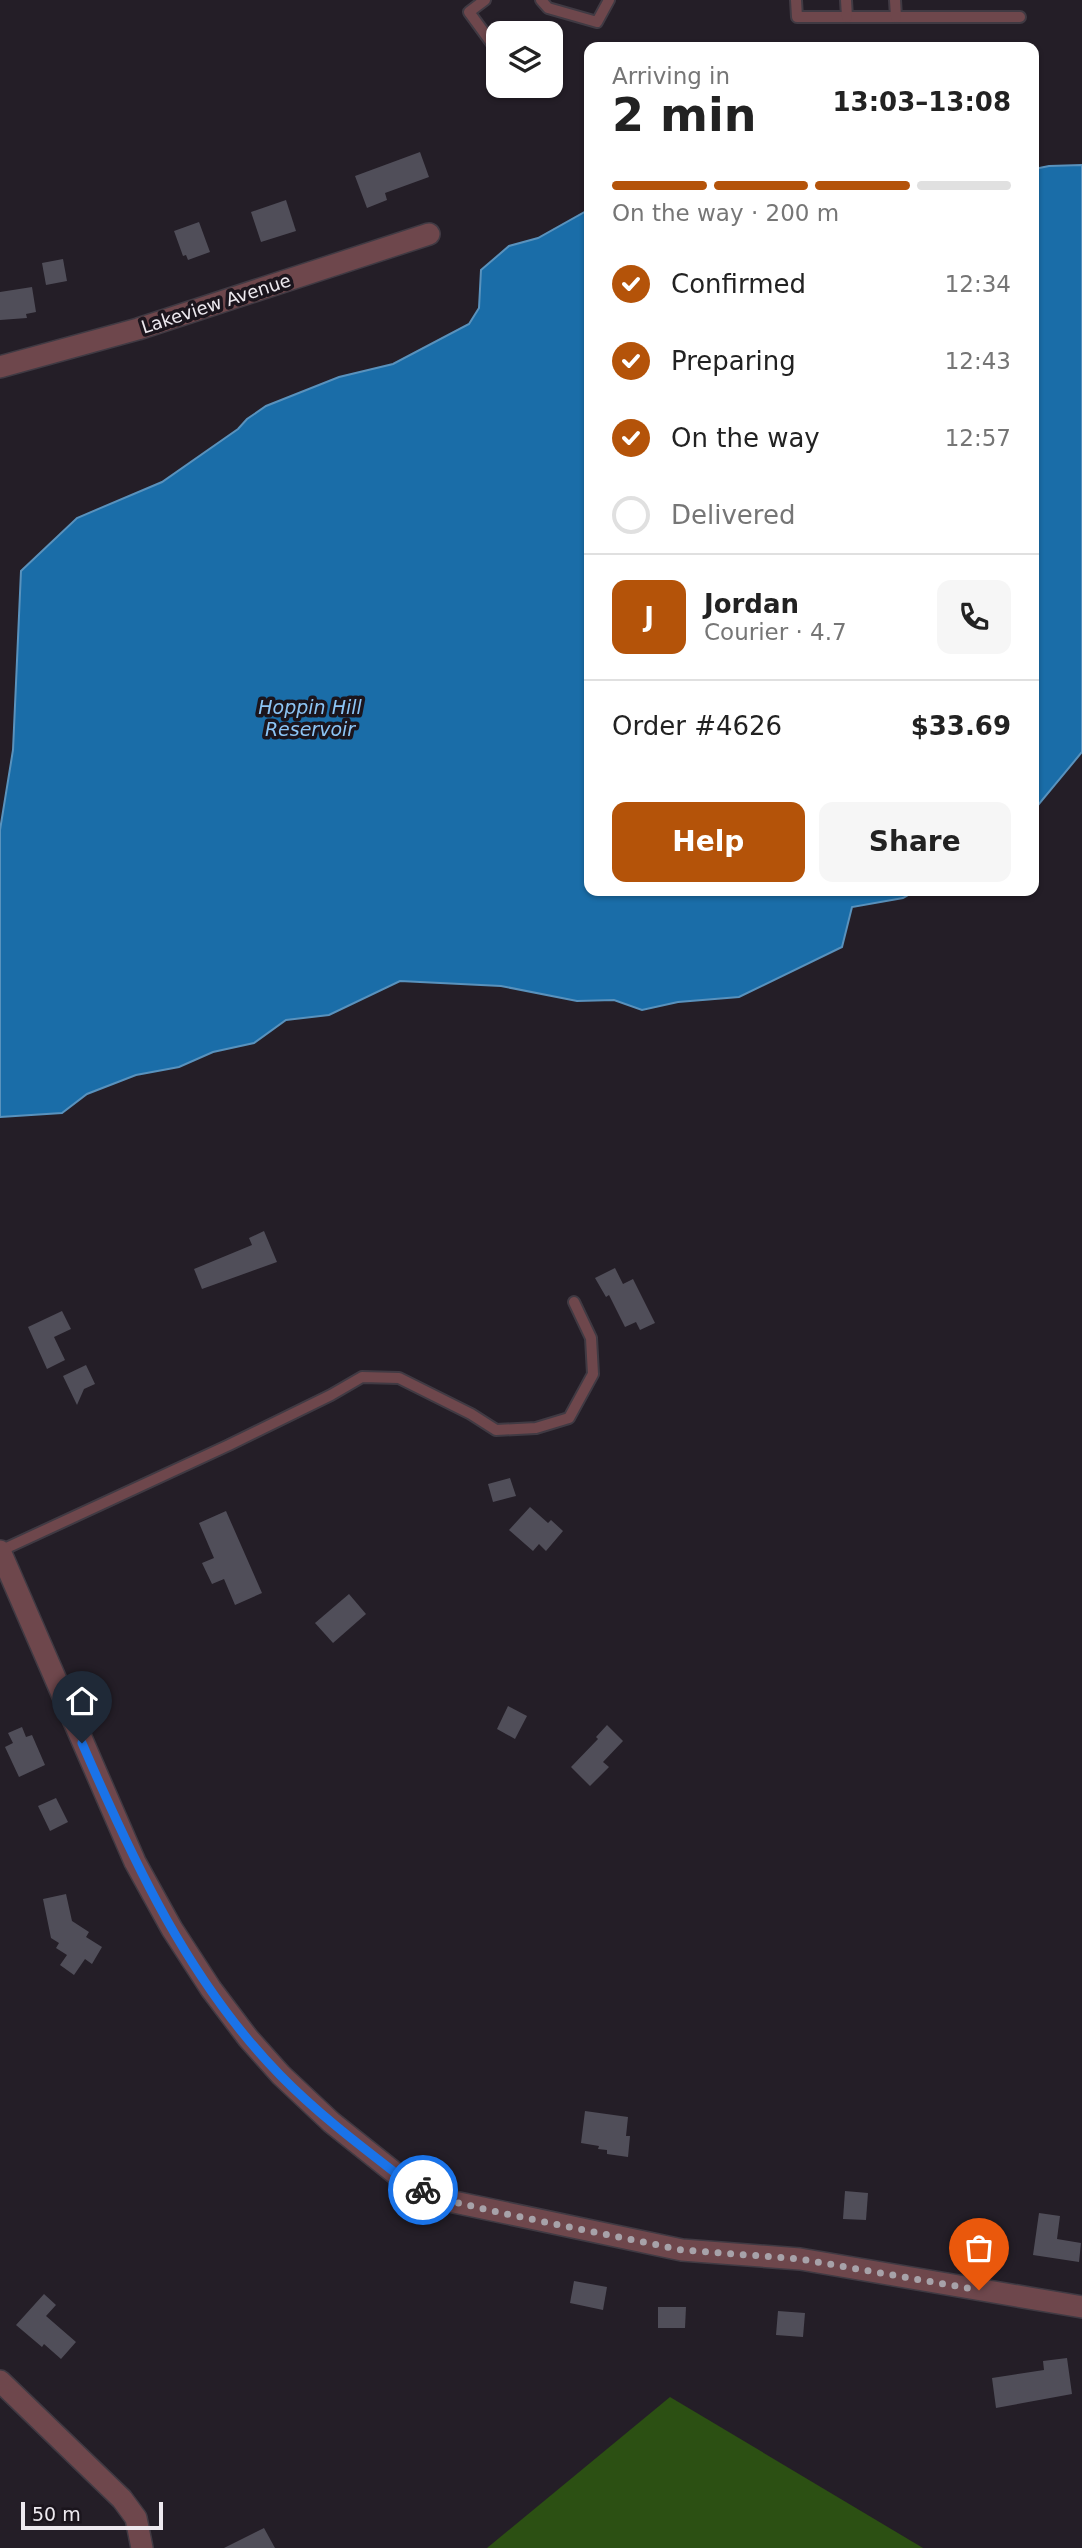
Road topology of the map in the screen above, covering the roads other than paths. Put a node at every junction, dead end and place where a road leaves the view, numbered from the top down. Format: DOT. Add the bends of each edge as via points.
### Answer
graph roads {
  1 [pos="485,0"];
  2 [pos="541,0"];
  3 [pos="610,0"];
  4 [pos="796,0"];
  5 [pos="846,0"];
  6 [pos="895,0"];
  7 [pos="847,17"];
  8 [pos="896,17"];
  9 [pos="1020,17"];
  10 [pos="486,35"];
  11 [pos="429,234"];
  12 [pos="0,367"];
  13 [pos="575,1302"];
  14 [pos="0,1551"];
  15 [pos="1082,2307"];
  16 [pos="0,2381"];
  17 [pos="142,2548"];
  1 -- 10 [label="lane" via="470,12"];
  2 -- 3 [label="lane" via="548,8 597,22"];
  4 -- 7 [label="lane" via="797,17"];
  5 -- 7 [label="lane"];
  6 -- 8 [label="lane"];
  7 -- 8 [label="lane"];
  8 -- 9 [label="lane"];
  11 -- 12 [label="street, Lakeview Avenue" via="138,329"];
  13 -- 14 [label="lane" via="592,1338 593,1374 569,1418 536,1428 496,1430 399,1378 362,1377 229,1445"];
  14 -- 15 [label="street" via="135,1862 211,1989 281,2075 331,2122 411,2185 454,2202 682,2250 800,2259"];
  16 -- 17 [label="street" via="122,2499 136,2518"];
}
